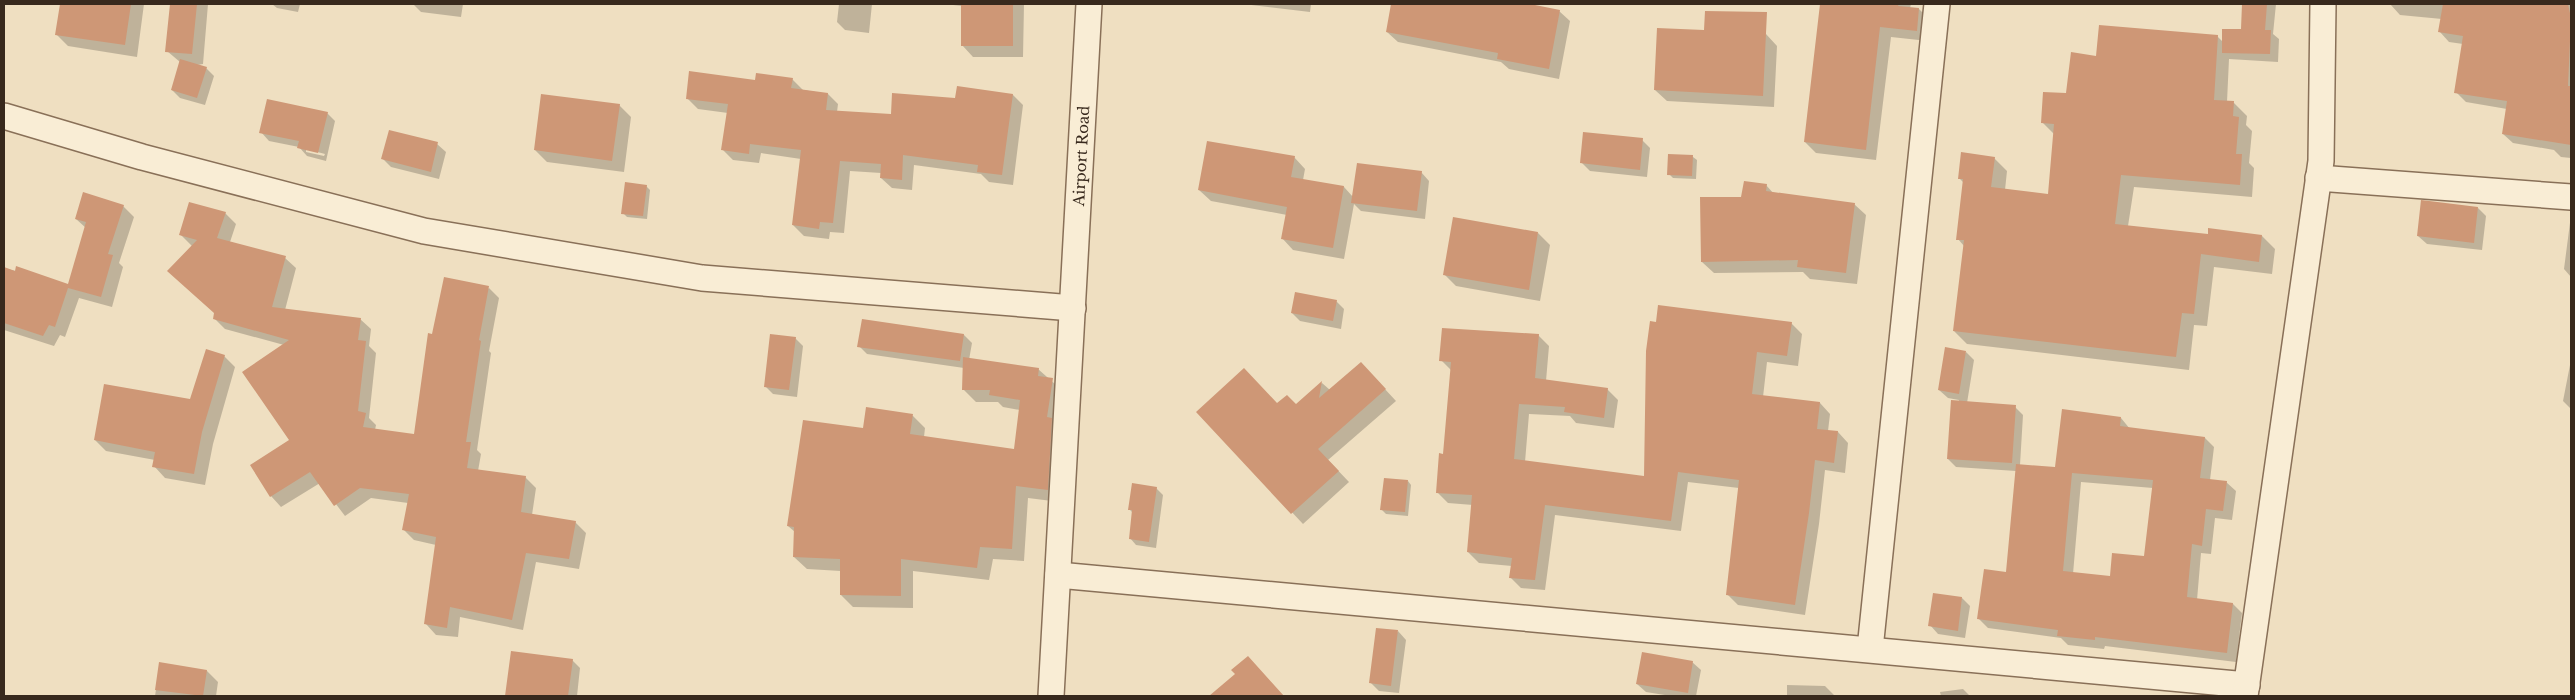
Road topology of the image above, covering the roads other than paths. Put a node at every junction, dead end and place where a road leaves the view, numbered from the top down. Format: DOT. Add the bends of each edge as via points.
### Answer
graph roads {
  1 [pos="1089,4"];
  2 [pos="1937,4"];
  3 [pos="2323,4"];
  4 [pos="4,116"];
  5 [pos="2318,178"];
  6 [pos="2571,197"];
  7 [pos="1073,308"];
  8 [pos="1058,574"];
  9 [pos="1870,649"];
  10 [pos="2246,691"];
  11 [pos="1051,696"];
  1 -- 7 [label="street, Airport Road"];
  2 -- 9 [label="street"];
  3 -- 5 [label="street" via="2321,161"];
  4 -- 7 [label="street" via="142,157 424,230 702,278"];
  5 -- 6 [label="street"];
  5 -- 10 [label="street"];
  7 -- 8 [label="street, Airport Road"];
  8 -- 9 [label="street"];
  8 -- 11 [label="street, Airport Road"];
  9 -- 10 [label="street"];
}
